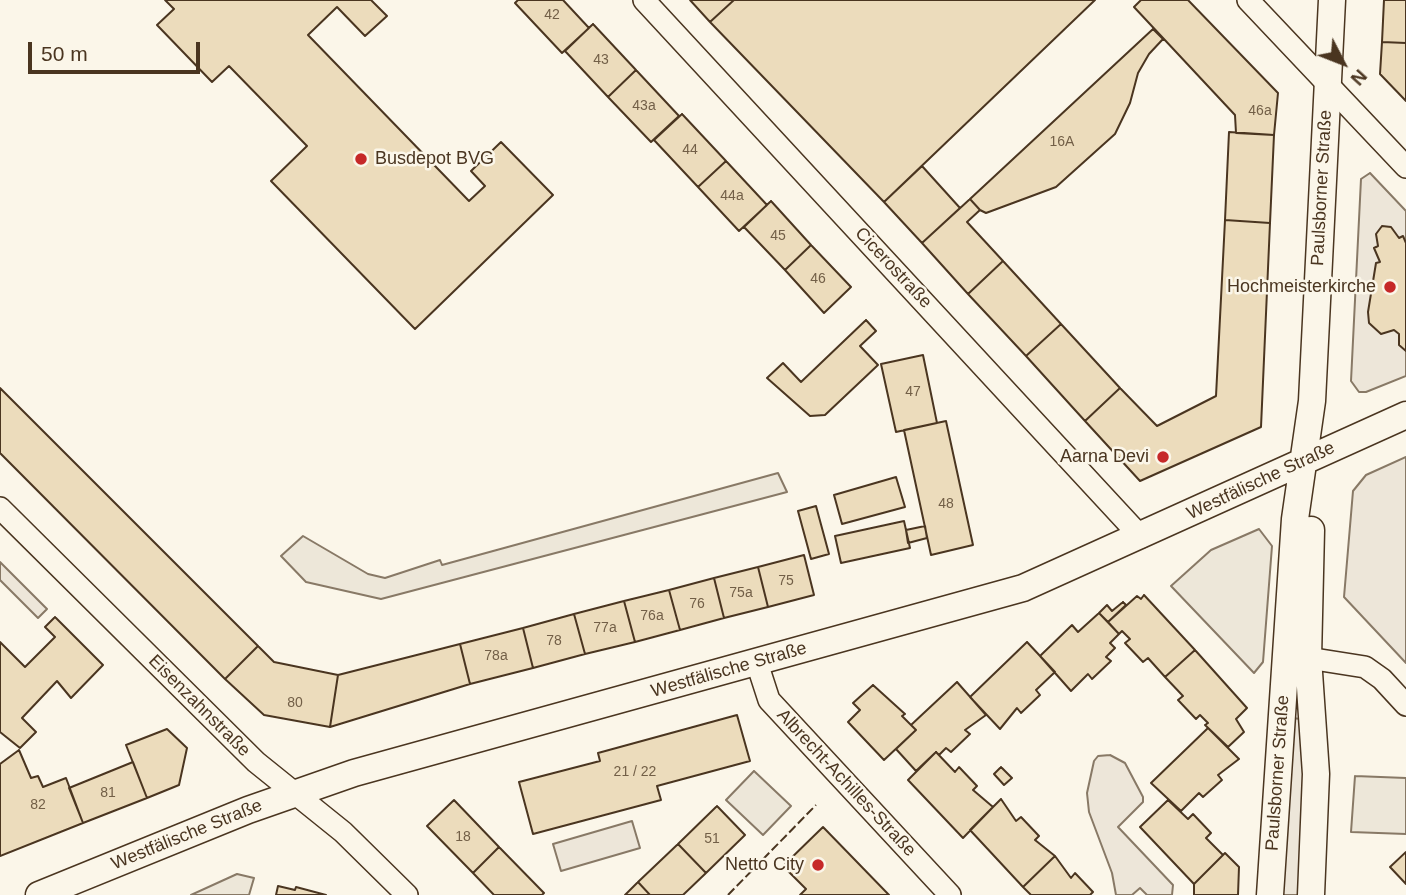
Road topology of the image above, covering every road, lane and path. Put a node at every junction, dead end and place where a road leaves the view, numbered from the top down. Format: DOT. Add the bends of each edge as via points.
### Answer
graph roads {
  1 [pos="644,0"];
  2 [pos="1248,0"];
  3 [pos="1332,0"];
  4 [pos="1327,84"];
  5 [pos="1406,167"];
  6 [pos="1406,415"];
  7 [pos="1305,460"];
  8 [pos="0,508"];
  9 [pos="1141,537"];
  10 [pos="1298,654"];
  11 [pos="757,663"];
  12 [pos="1406,705"];
  13 [pos="294,794"];
  14 [pos="39,895"];
  15 [pos="407,895"];
  16 [pos="950,895"];
  17 [pos="1270,895"];
  18 [pos="1311,895"];
  1 -- 9 [label="street, Cicerostraße"];
  2 -- 4 [label="street"];
  3 -- 4 [label="street, Paulsborner Straße"];
  4 -- 5 [label="street"];
  4 -- 7 [label="street, Paulsborner Straße" via="1312,401"];
  6 -- 7 [label="street, Westfälische Straße"];
  7 -- 9 [label="street, Westfälische Straße"];
  7 -- 10 [label="street, Paulsborner Straße" via="1295,519"];
  8 -- 13 [label="street, Eisenzahnstraße" via="251,758"];
  9 -- 11 [label="street, Westfälische Straße" via="1023,588"];
  10 -- 12 [label="street" via="1365,667"];
  10 -- 17 [label="street, Paulsborner Straße"];
  10 -- 18 [label="street, Paulsborner Straße" via="1316,774"];
  11 -- 13 [label="street, Westfälische Straße" via="354,773"];
  11 -- 16 [label="street, Albrecht-Achilles-Straße" via="769,700"];
  13 -- 14 [label="street, Westfälische Straße"];
  13 -- 15 [label="street, Eisenzahnstraße" via="343,832"];
}
